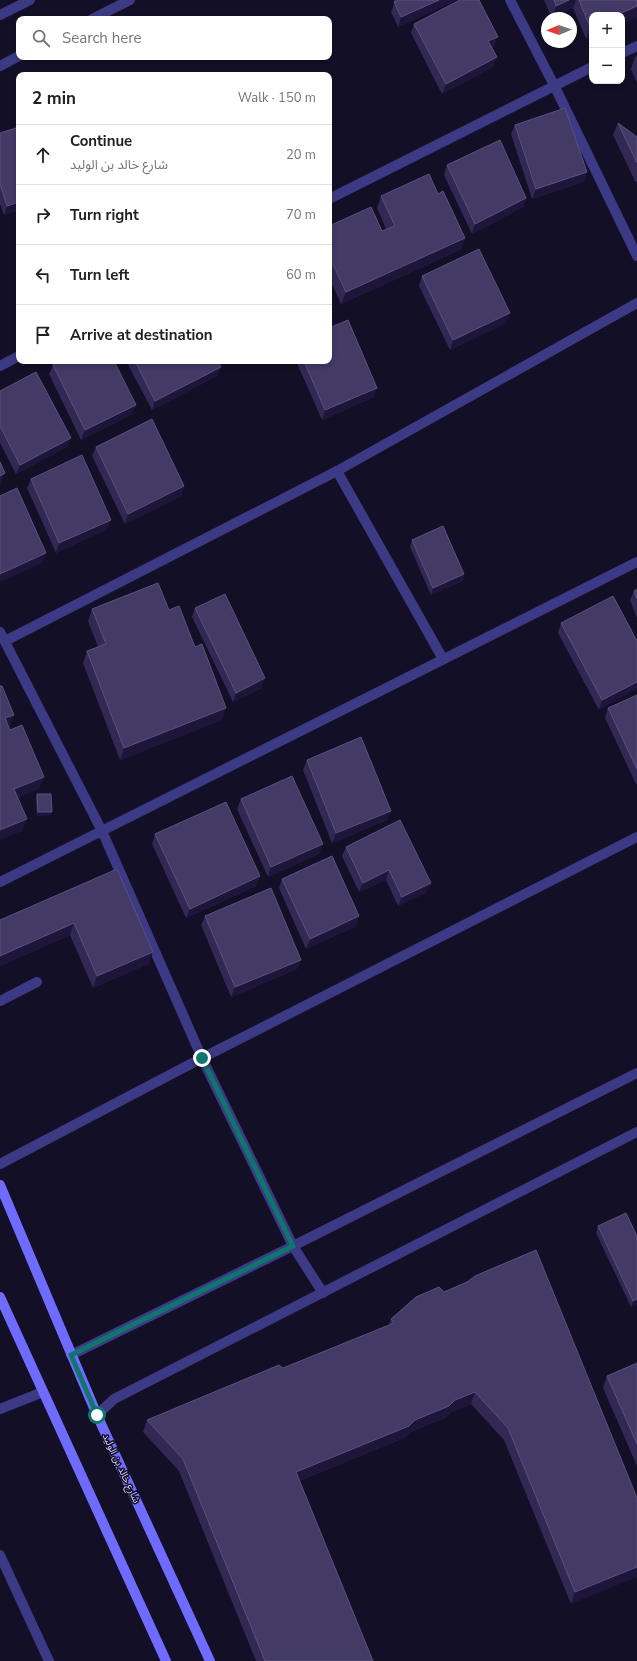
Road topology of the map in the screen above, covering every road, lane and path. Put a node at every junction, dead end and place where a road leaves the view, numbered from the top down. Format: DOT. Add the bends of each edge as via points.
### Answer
graph roads {
  1 [pos="30,0"];
  2 [pos="130,0"];
  3 [pos="510,0"];
  4 [pos="0,15"];
  5 [pos="98,16"];
  6 [pos="637,46"];
  7 [pos="625,52"];
  8 [pos="16,58"];
  9 [pos="0,66"];
  10 [pos="589,68"];
  11 [pos="554,85"];
  12 [pos="332,197"];
  13 [pos="637,256"];
  14 [pos="637,303"];
  15 [pos="16,358"];
  16 [pos="0,366"];
  17 [pos="337,471"];
  18 [pos="637,562"];
  19 [pos="2,637"];
  20 [pos="443,659"];
  21 [pos="102,831"];
  22 [pos="637,837"];
  23 [pos="0,882"];
  24 [pos="37,982"];
  25 [pos="0,1001"];
  26 [pos="202,1058"];
  27 [pos="637,1073"];
  28 [pos="637,1132"];
  29 [pos="0,1164"];
  30 [pos="0,1185"];
  31 [pos="293,1246"];
  32 [pos="323,1293"];
  33 [pos="0,1297"];
  34 [pos="71,1355"];
  35 [pos="43,1392"];
  36 [pos="0,1409"];
  37 [pos="97,1415"];
  38 [pos="0,1555"];
  39 [pos="49,1661"];
  40 [pos="166,1661"];
  41 [pos="210,1661"];
  1 -- 4 [label="street"];
  2 -- 5 [label="street"];
  3 -- 11 [label="street"];
  6 -- 7 [label="street"];
  8 -- 9 [label="street"];
  10 -- 11 [label="street"];
  11 -- 12 [label="street"];
  11 -- 13 [label="street"];
  14 -- 17 [label="street"];
  15 -- 16 [label="street"];
  17 -- 19 [label="street"];
  17 -- 20 [label="street"];
  18 -- 20 [label="street"];
  19 -- 21 [label="street"];
  20 -- 21 [label="street"];
  21 -- 23 [label="street"];
  21 -- 26 [label="street"];
  22 -- 26 [label="street"];
  24 -- 25 [label="street"];
  26 -- 29 [label="street"];
  26 -- 31 [label="street"];
  27 -- 31 [label="street"];
  28 -- 32 [label="street"];
  30 -- 34 [label="main road, شارع خالد بن الوليد"];
  31 -- 32 [label="street"];
  31 -- 34 [label="street"];
  32 -- 37 [label="street" via="114,1399"];
  33 -- 35 [label="main road"];
  34 -- 37 [label="main road, شارع خالد بن الوليد"];
  35 -- 36 [label="street"];
  35 -- 40 [label="main road"];
  37 -- 41 [label="main road, شارع خالد بن الوليد"];
  38 -- 39 [label="street"];
}
